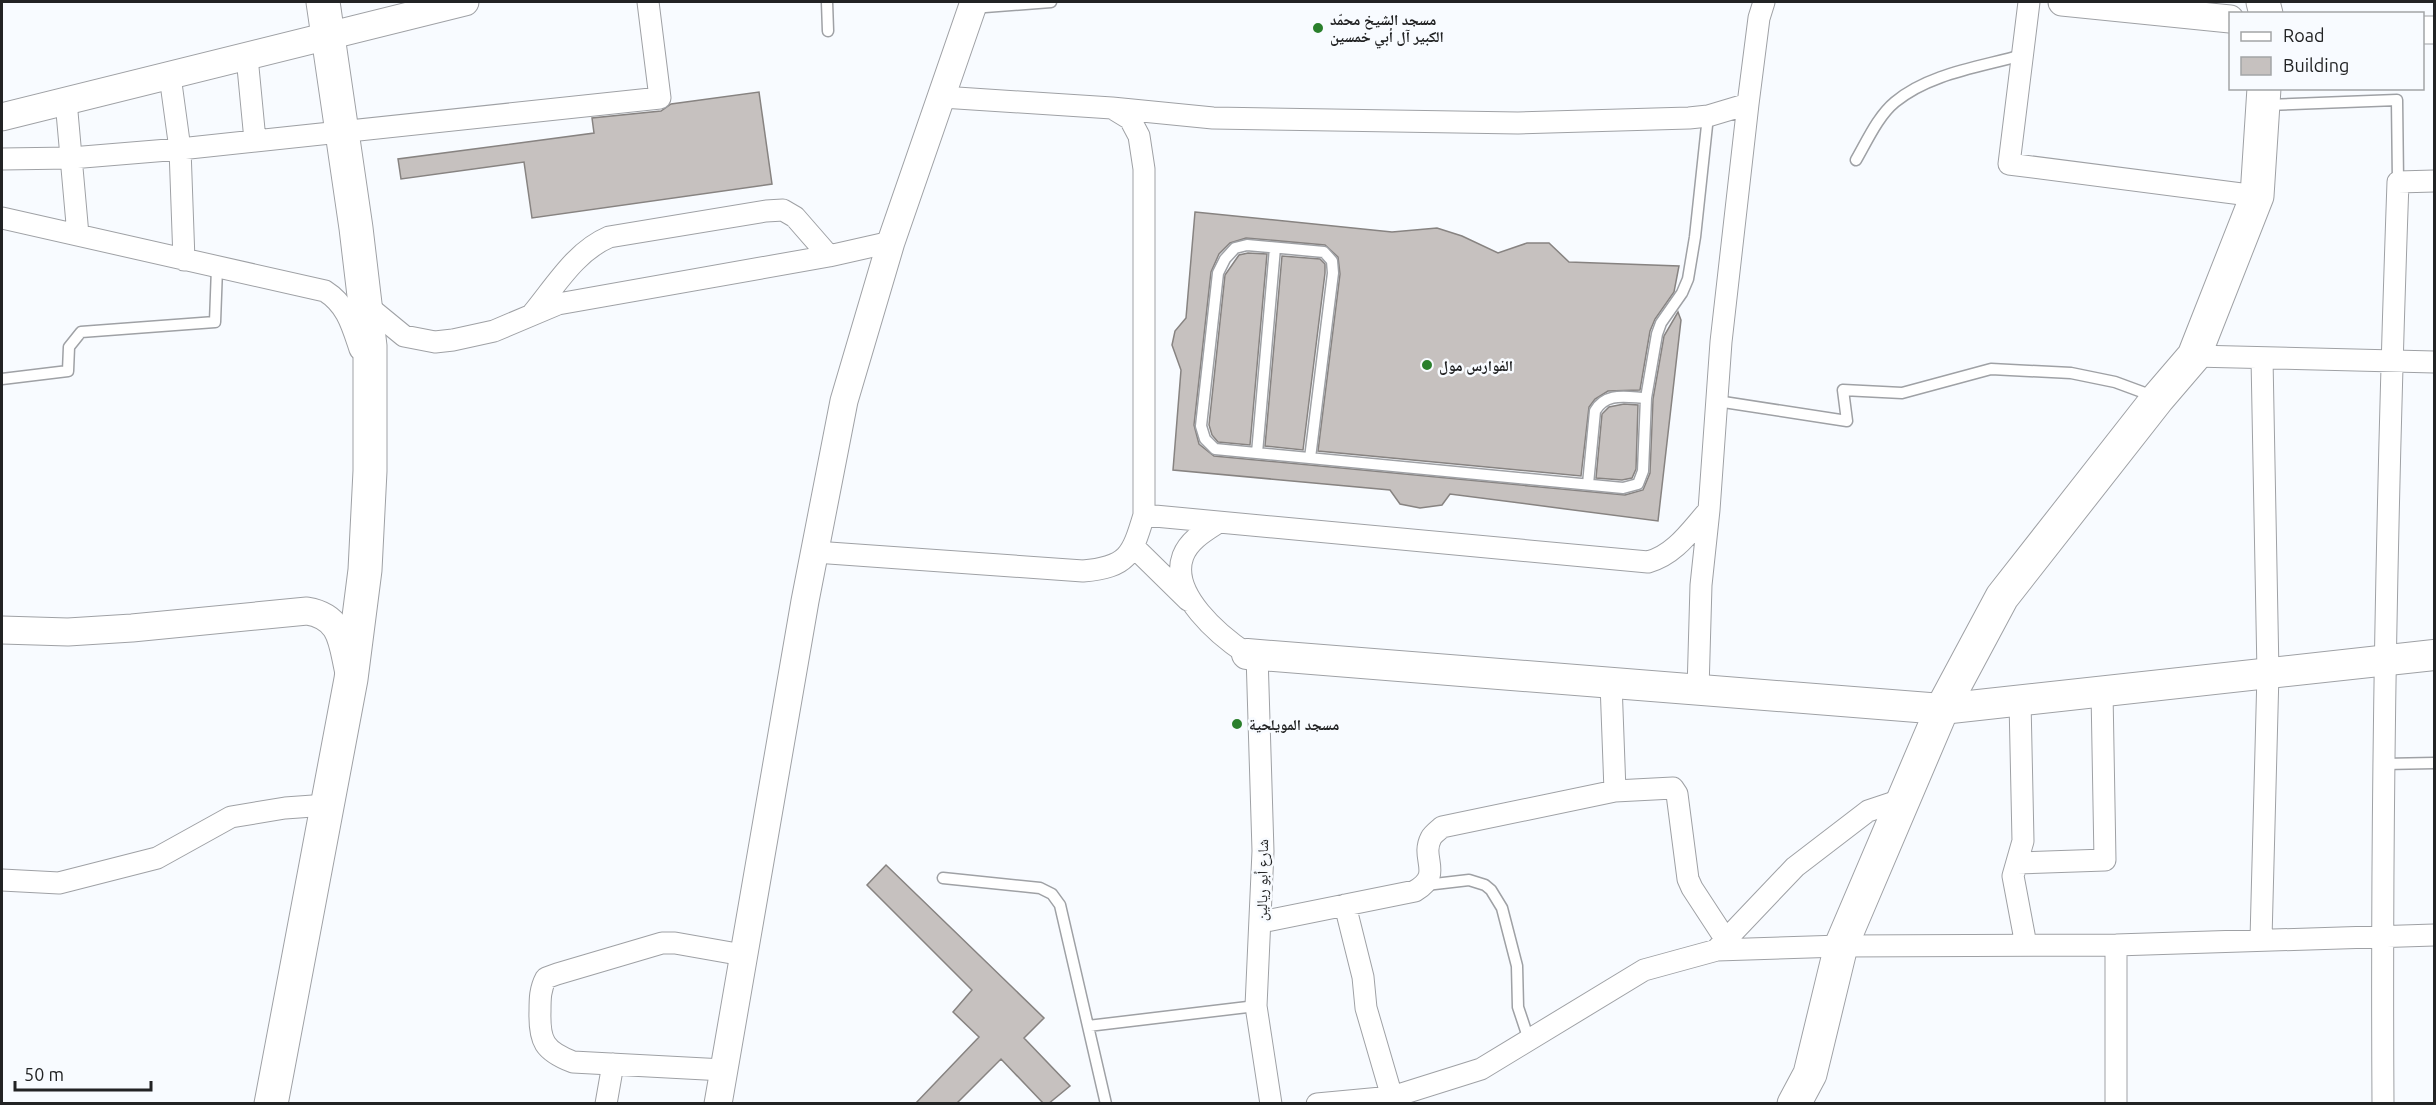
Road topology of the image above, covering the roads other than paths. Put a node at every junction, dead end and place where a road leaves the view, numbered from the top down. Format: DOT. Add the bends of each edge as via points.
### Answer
graph roads {
  1 [pos="323,2"];
  2 [pos="465,2"];
  3 [pos="648,2"];
  4 [pos="827,2"];
  5 [pos="1051,2"];
  6 [pos="1764,2"];
  7 [pos="2029,2"];
  8 [pos="2062,2"];
  9 [pos="973,5"];
  10 [pos="2229,19"];
  11 [pos="828,31"];
  12 [pos="328,36"];
  13 [pos="2022,55"];
  14 [pos="247,57"];
  15 [pos="170,76"];
  16 [pos="942,97"];
  17 [pos="2263,97"];
  18 [pos="66,101"];
  19 [pos="1748,104"];
  20 [pos="1112,108"];
  21 [pos="1708,116"];
  22 [pos="2,117"];
  23 [pos="342,133"];
  24 [pos="255,140"];
  25 [pos="180,149"];
  26 [pos="71,158"];
  27 [pos="2,159"];
  28 [pos="1856,160"];
  29 [pos="2434,181"];
  30 [pos="2398,182"];
  31 [pos="2257,196"];
  32 [pos="2,219"];
  33 [pos="78,235"];
  34 [pos="891,242"];
  35 [pos="1275,248"];
  36 [pos="829,256"];
  37 [pos="184,260"];
  38 [pos="217,268"];
  39 [pos="365,304"];
  40 [pos="533,313"];
  41 [pos="2194,356"];
  42 [pos="2262,358"];
  43 [pos="2392,362"];
  44 [pos="2434,362"];
  45 [pos="2,379"];
  46 [pos="371,382"];
  47 [pos="1646,398"];
  48 [pos="2158,398"];
  49 [pos="1717,401"];
  50 [pos="1257,453"];
  51 [pos="1310,458"];
  52 [pos="1588,484"];
  53 [pos="1709,510"];
  54 [pos="1144,515"];
  55 [pos="1219,522"];
  56 [pos="1134,547"];
  57 [pos="815,552"];
  58 [pos="1191,602"];
  59 [pos="2,630"];
  60 [pos="1252,654"];
  61 [pos="2434,655"];
  62 [pos="2385,660"];
  63 [pos="2268,673"];
  64 [pos="351,679"];
  65 [pos="1611,683"];
  66 [pos="1698,690"];
  67 [pos="2102,692"];
  68 [pos="2020,701"];
  69 [pos="1942,709"];
  70 [pos="2434,763"];
  71 [pos="2384,764"];
  72 [pos="1615,791"];
  73 [pos="1904,799"];
  74 [pos="327,805"];
  75 [pos="2017,863"];
  76 [pos="943,878"];
  77 [pos="2,880"];
  78 [pos="1426,885"];
  79 [pos="1345,905"];
  80 [pos="1261,921"];
  81 [pos="2434,935"];
  82 [pos="2382,936"];
  83 [pos="2261,939"];
  84 [pos="1722,945"];
  85 [pos="2026,945"];
  86 [pos="2116,945"];
  87 [pos="1841,946"];
  88 [pos="743,955"];
  89 [pos="1256,1006"];
  90 [pos="1088,1026"];
  91 [pos="1529,1040"];
  92 [pos="613,1064"];
  93 [pos="724,1070"];
  94 [pos="1392,1097"];
  95 [pos="271,1104"];
  96 [pos="606,1104"];
  97 [pos="718,1104"];
  98 [pos="1106,1104"];
  99 [pos="1271,1104"];
  100 [pos="1317,1104"];
  101 [pos="1794,1104"];
  102 [pos="2116,1104"];
  103 [pos="2383,1104"];
  1 -- 12 [label="main road"];
  2 -- 12 [label="street"];
  3 -- 23 [label="street" via="660,98"];
  4 -- 11 [label="lane"];
  5 -- 9 [label="lane"];
  6 -- 19 [label="street"];
  7 -- 13 [label="street"];
  8 -- 10 [label="street"];
  9 -- 16 [label="street"];
  12 -- 14 [label="street"];
  12 -- 23 [label="main road"];
  13 -- 28 [label="lane" via="1937,79 1914,90 1894,103"];
  13 -- 31 [label="street" via="2008,164"];
  14 -- 15 [label="street"];
  14 -- 24 [label="street"];
  15 -- 18 [label="street"];
  15 -- 25 [label="street"];
  16 -- 20 [label="street"];
  16 -- 34 [label="street"];
  17 -- 30 [label="lane" via="2397,100"];
  17 -- 31 [label="main road"];
  18 -- 22 [label="street"];
  18 -- 26 [label="street"];
  19 -- 21 [label="street"];
  19 -- 49 [label="street"];
  20 -- 21 [label="street" via="1214,118 1471,122"];
  20 -- 54 [label="street" via="1130,119 1140,136 1144,170"];
  21 -- 47 [label="lane" via="1688,279 1661,323"];
  23 -- 24 [label="street"];
  23 -- 39 [label="main road"];
  24 -- 25 [label="street"];
  25 -- 26 [label="street"];
  25 -- 37 [label="street"];
  26 -- 27 [label="street"];
  26 -- 33 [label="street"];
  29 -- 30 [label="street"];
  30 -- 43 [label="street"];
  31 -- 41 [label="main road"];
  32 -- 33 [label="street"];
  33 -- 37 [label="street"];
  34 -- 36 [label="street"];
  34 -- 57 [label="street" via="844,401"];
  35 -- 50 [label="lane"];
  35 -- 50 [label="lane" via="1235,248 1218,273 1201,426 1215,449"];
  35 -- 51 [label="lane" via="1324,252 1332,261"];
  36 -- 40 [label="street" via="592,297"];
  36 -- 40 [label="street" via="795,217 783,210 609,237 584,252"];
  37 -- 38 [label="street"];
  38 -- 45 [label="lane" via="215,322 81,332 69,347 68,371"];
  38 -- 46 [label="street" via="309,286 339,300 352,324"];
  39 -- 40 [label="street" via="404,336 435,342 494,331"];
  39 -- 46 [label="main road"];
  41 -- 42 [label="street"];
  41 -- 48 [label="main road"];
  42 -- 43 [label="street"];
  42 -- 63 [label="street"];
  43 -- 44 [label="street"];
  43 -- 62 [label="street"];
  46 -- 64 [label="main road" via="365,570"];
  47 -- 52 [label="lane" via="1611,397 1601,401 1595,411"];
  47 -- 52 [label="lane" via="1643,471 1638,484 1623,488"];
  48 -- 49 [label="lane" via="2115,382 2071,374 1991,369 1902,393 1843,390 1847,421"];
  48 -- 69 [label="main road" via="2002,597"];
  49 -- 53 [label="street"];
  50 -- 51 [label="lane"];
  51 -- 52 [label="lane"];
  53 -- 55 [label="street" via="1674,549 1663,558 1648,562"];
  53 -- 66 [label="street" via="1701,585"];
  54 -- 55 [label="street"];
  54 -- 56 [label="street"];
  55 -- 58 [label="street" via="1199,535 1182,557 1184,590"];
  56 -- 57 [label="street" via="1123,560 1103,570 1083,571"];
  56 -- 58 [label="street"];
  57 -- 88 [label="street"];
  58 -- 60 [label="street" via="1225,639"];
  59 -- 64 [label="street" via="68,632 308,611 333,622"];
  60 -- 65 [label="main road"];
  60 -- 80 [label="street, شارع أبو ريالين" via="1263,851"];
  61 -- 62 [label="main road"];
  62 -- 63 [label="main road"];
  62 -- 71 [label="street"];
  63 -- 67 [label="main road"];
  63 -- 83 [label="street"];
  64 -- 74 [label="main road"];
  65 -- 66 [label="main road"];
  65 -- 72 [label="street"];
  66 -- 69 [label="main road"];
  67 -- 68 [label="main road"];
  67 -- 75 [label="street" via="2105,860"];
  68 -- 69 [label="main road"];
  68 -- 75 [label="street" via="2024,841"];
  69 -- 73 [label="main road"];
  70 -- 71 [label="lane"];
  71 -- 82 [label="street"];
  72 -- 78 [label="street" via="1442,827 1432,837 1431,873"];
  72 -- 84 [label="street" via="1673,788 1688,879"];
  73 -- 84 [label="street" via="1868,811 1795,867"];
  73 -- 87 [label="main road"];
  74 -- 77 [label="street" via="231,817 157,858 59,883"];
  74 -- 95 [label="main road"];
  75 -- 85 [label="street" via="2013,876"];
  76 -- 90 [label="lane" via="1040,888 1053,894 1060,905"];
  78 -- 79 [label="street" via="1415,891"];
  78 -- 91 [label="lane" via="1469,880 1491,890 1502,908 1517,966 1518,1007"];
  79 -- 80 [label="street"];
  79 -- 94 [label="street" via="1363,977 1366,1008"];
  80 -- 89 [label="street, شارع أبو ريالين"];
  81 -- 82 [label="street"];
  82 -- 83 [label="street"];
  82 -- 103 [label="street"];
  83 -- 86 [label="street"];
  84 -- 87 [label="street"];
  84 -- 91 [label="street" via="1644,970"];
  85 -- 86 [label="street"];
  85 -- 87 [label="street"];
  86 -- 102 [label="street"];
  87 -- 101 [label="main road" via="1810,1074"];
  88 -- 92 [label="street" via="662,943 546,978 540,989 539,1033 547,1048 573,1062"];
  88 -- 93 [label="street"];
  89 -- 90 [label="lane"];
  89 -- 99 [label="street, شارع أبو ريالين"];
  90 -- 98 [label="lane"];
  91 -- 94 [label="street" via="1481,1069"];
  92 -- 93 [label="street"];
  92 -- 96 [label="street"];
  93 -- 97 [label="street"];
  94 -- 100 [label="street"];
}
